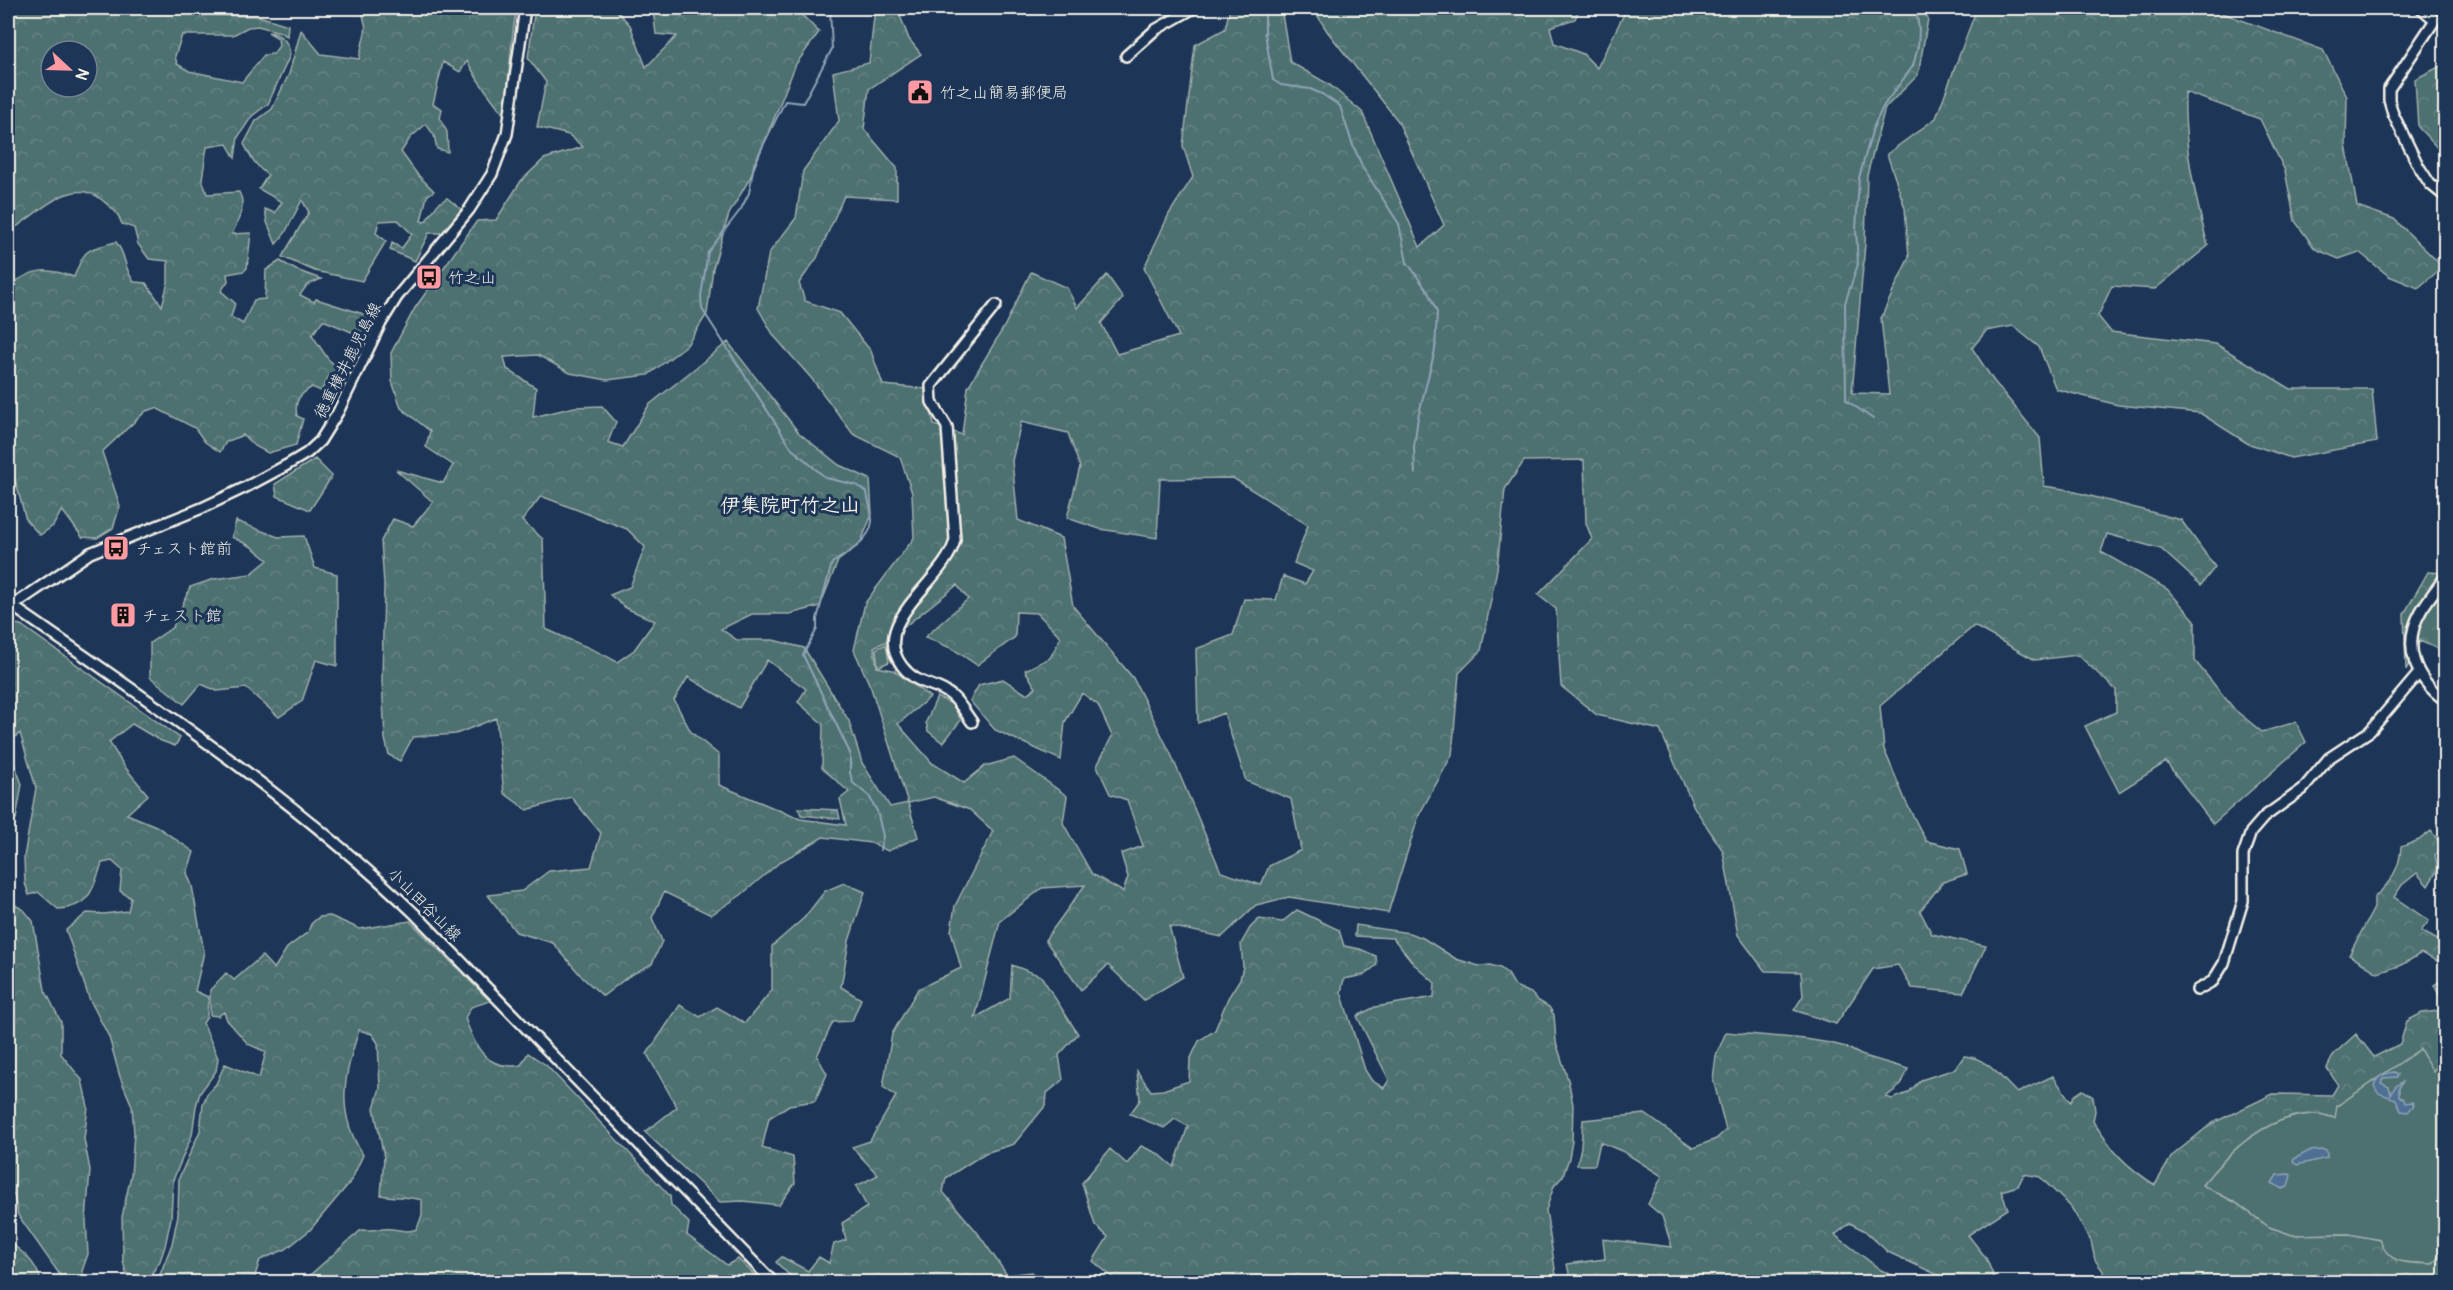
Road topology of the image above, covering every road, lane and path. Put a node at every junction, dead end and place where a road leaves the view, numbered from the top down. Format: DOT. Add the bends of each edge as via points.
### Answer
graph roads {
  1 [pos="525,8"];
  2 [pos="1194,8"];
  3 [pos="2421,8"];
  4 [pos="1126,56"];
  5 [pos="2445,196"];
  6 [pos="996,305"];
  7 [pos="2445,576"];
  8 [pos="9,606"];
  9 [pos="2419,673"];
  10 [pos="2445,701"];
  11 [pos="972,722"];
  12 [pos="2197,990"];
  13 [pos="773,1282"];
  1 -- 8 [label="main road, 徳重横井鹿児島線" via="507,134 492,174 469,210 397,297 320,441 287,465 233,493 90,553"];
  2 -- 4 [label="main road" via="1155,30"];
  3 -- 5 [label="main road" via="2434,20 2389,89 2389,100 2419,167 2430,184"];
  6 -- 11 [label="main road" via="931,386 932,402 947,428 955,540 937,575 900,619 893,637 897,659 905,670 919,682 950,694"];
  7 -- 9 [label="main road" via="2420,611 2413,629 2413,660"];
  8 -- 13 [label="main road, 小山田谷山線" via="286,801 370,871"];
  9 -- 10 [label="main road" via="2429,689"];
  9 -- 12 [label="main road" via="2370,731 2329,758 2303,789 2264,817 2251,832 2243,855 2243,902 2223,963 2213,981"];
}
